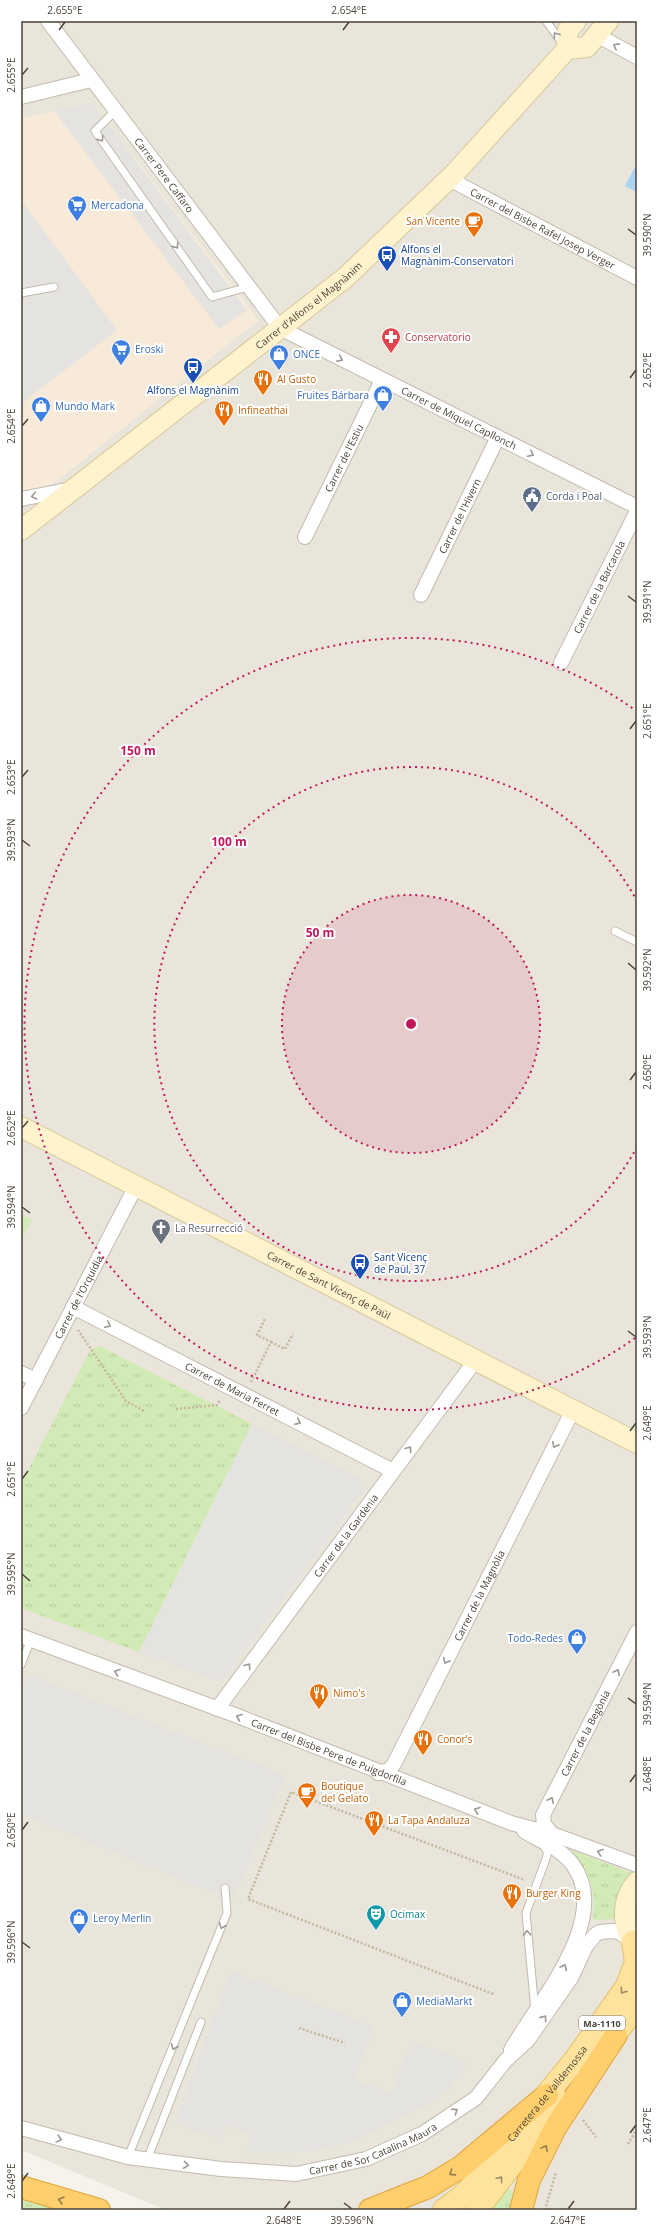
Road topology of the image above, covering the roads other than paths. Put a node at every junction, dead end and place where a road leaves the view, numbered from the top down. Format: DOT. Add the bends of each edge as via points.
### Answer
graph roads {
  1 [pos="48,21"];
  2 [pos="546,21"];
  3 [pos="576,21"];
  4 [pos="604,25"];
  5 [pos="566,49"];
  6 [pos="637,57"];
  7 [pos="91,80"];
  8 [pos="21,97"];
  9 [pos="115,111"];
  10 [pos="449,179"];
  11 [pos="637,278"];
  12 [pos="54,287"];
  13 [pos="248,287"];
  14 [pos="21,293"];
  15 [pos="280,328"];
  16 [pos="382,380"];
  17 [pos="498,437"];
  18 [pos="74,488"];
  19 [pos="21,499"];
  20 [pos="637,507"];
  21 [pos="637,511"];
  22 [pos="21,530"];
  23 [pos="305,537"];
  24 [pos="421,595"];
  25 [pos="561,663"];
  26 [pos="616,931"];
  27 [pos="637,942"];
  28 [pos="21,1127"];
  29 [pos="136,1186"];
  30 [pos="73,1307"];
  31 [pos="475,1361"];
  32 [pos="21,1373"];
  33 [pos="36,1380"];
  34 [pos="21,1408"];
  35 [pos="573,1410"];
  36 [pos="637,1443"];
  37 [pos="393,1470"];
  38 [pos="637,1632"];
  39 [pos="26,1637"];
  40 [pos="21,1666"];
  41 [pos="217,1709"];
  42 [pos="378,1773"];
  43 [pos="546,1837"];
  44 [pos="637,1865"];
  45 [pos="637,1882"];
  46 [pos="225,1888"];
  47 [pos="635,1944"];
  48 [pos="637,2005"];
  49 [pos="535,2013"];
  50 [pos="200,2022"];
  51 [pos="616,2035"];
  52 [pos="506,2060"];
  53 [pos="547,2095"];
  54 [pos="21,2128"];
  55 [pos="128,2157"];
  56 [pos="147,2160"];
  57 [pos="21,2187"];
  58 [pos="99,2210"];
  59 [pos="370,2210"];
  60 [pos="444,2210"];
  61 [pos="477,2210"];
  62 [pos="521,2210"];
  1 -- 7 [label="street, Carrer Pere Caffaro"];
  5 -- 2 [label="lane, one-way"];
  3 -- 5 [label="main road" via="568,30"];
  4 -- 5 [label="main road" via="587,47"];
  6 -- 4 [label="street, one-way" via="604,40"];
  5 -- 10 [label="main road, Carrer d'Alfons el Magnànim"];
  7 -- 8 [label="street"];
  7 -- 9 [label="street, Carrer Pere Caffaro"];
  9 -- 13 [label="street, Carrer Pere Caffaro"];
  9 -- 13 [label="lane, one-way" via="95,131 212,297"];
  10 -- 11 [label="street, Carrer del Bisbe Rafel Josep Verger"];
  10 -- 15 [label="main road, Carrer d'Alfons el Magnànim" via="346,277"];
  12 -- 14 [label="lane"];
  13 -- 15 [label="street, Carrer Pere Caffaro"];
  15 -- 16 [label="street, Carrer de Miquel Capllonch, one-way"];
  15 -- 18 [label="main road, Carrer d'Alfons el Magnànim"];
  16 -- 17 [label="street, Carrer de Miquel Capllonch"];
  16 -- 23 [label="street, Carrer de l'Estiu"];
  17 -- 20 [label="street, Carrer de Miquel Capllonch, one-way"];
  17 -- 24 [label="street, Carrer de l'Hivern"];
  18 -- 19 [label="street, one-way"];
  18 -- 22 [label="main road, Carrer d'Alfons el Magnànim"];
  21 -- 25 [label="street, Carrer de la Barcarola"];
  26 -- 27 [label="lane"];
  28 -- 29 [label="main road, Carrer de Sant Vicenç de Paül"];
  29 -- 30 [label="street, Carrer de l'Orquídia"];
  29 -- 31 [label="main road, Carrer de Sant Vicenç de Paül"];
  30 -- 33 [label="street, Carrer de l'Orquídia"];
  30 -- 37 [label="street, Carrer de Maria Ferret, one-way"];
  31 -- 35 [label="main road, Carrer de Sant Vicenç de Paül"];
  37 -- 31 [label="street, Carrer de la Gardènia, one-way"];
  32 -- 33 [label="street"];
  33 -- 34 [label="street, Carrer de l'Orquídia"];
  35 -- 36 [label="main road, Carrer de Sant Vicenç de Paül"];
  35 -- 42 [label="street, Carrer de la Magnòlia, one-way" via="394,1764 388,1770"];
  41 -- 37 [label="street, Carrer de la Gardènia, one-way"];
  43 -- 38 [label="street, Carrer de la Begònia, one-way" via="543,1815"];
  39 -- 40 [label="lane"];
  41 -- 39 [label="street, Carrer del Bisbe Pere de Puigdorfila, one-way"];
  42 -- 41 [label="street, Carrer del Bisbe Pere de Puigdorfila, one-way"];
  43 -- 42 [label="street, Carrer del Bisbe Pere de Puigdorfila, one-way"];
  44 -- 43 [label="street, Carrer del Bisbe Pere de Puigdorfila, one-way"];
  49 -- 43 [label="lane, one-way" via="526,1913 546,1856"];
  49 -- 43 [label="street, one-way" via="566,1963 574,1944 583,1903 581,1880 573,1865"];
  45 -- 47 [label="main road" via="626,1906 626,1922"];
  46 -- 55 [label="lane, one-way" via="226,1913"];
  52 -- 47 [label="street, Carrer de Sor Catalina Maura, one-way" via="528,2040 571,1978 592,1938 600,1932 612,1931 619,1932"];
  47 -- 53 [label="main road, Carretera de Valldemossa / Ma-1110, one-way" via="636,1962 627,1986"];
  48 -- 51 [label="main road, Carretera de Valldemossa"];
  49 -- 52 [label="street"];
  50 -- 56 [label="lane"];
  61 -- 51 [label="main road, Carretera de Valldemossa, one-way" via="582,2074"];
  62 -- 51 [label="highway, one-way" via="529,2180 555,2128"];
  56 -- 52 [label="street, Carrer de Sor Catalina Maura, one-way" via="221,2169 296,2174 366,2159 422,2134 476,2098"];
  53 -- 59 [label="highway, one-way" via="456,2170 422,2190"];
  53 -- 60 [label="main road, Carretera de Valldemossa / Ma-1110" via="465,2194"];
  54 -- 55 [label="street, Carrer de Sor Catalina Maura, one-way"];
  55 -- 56 [label="street, Carrer de Sor Catalina Maura"];
  58 -- 57 [label="highway, one-way"];
}
